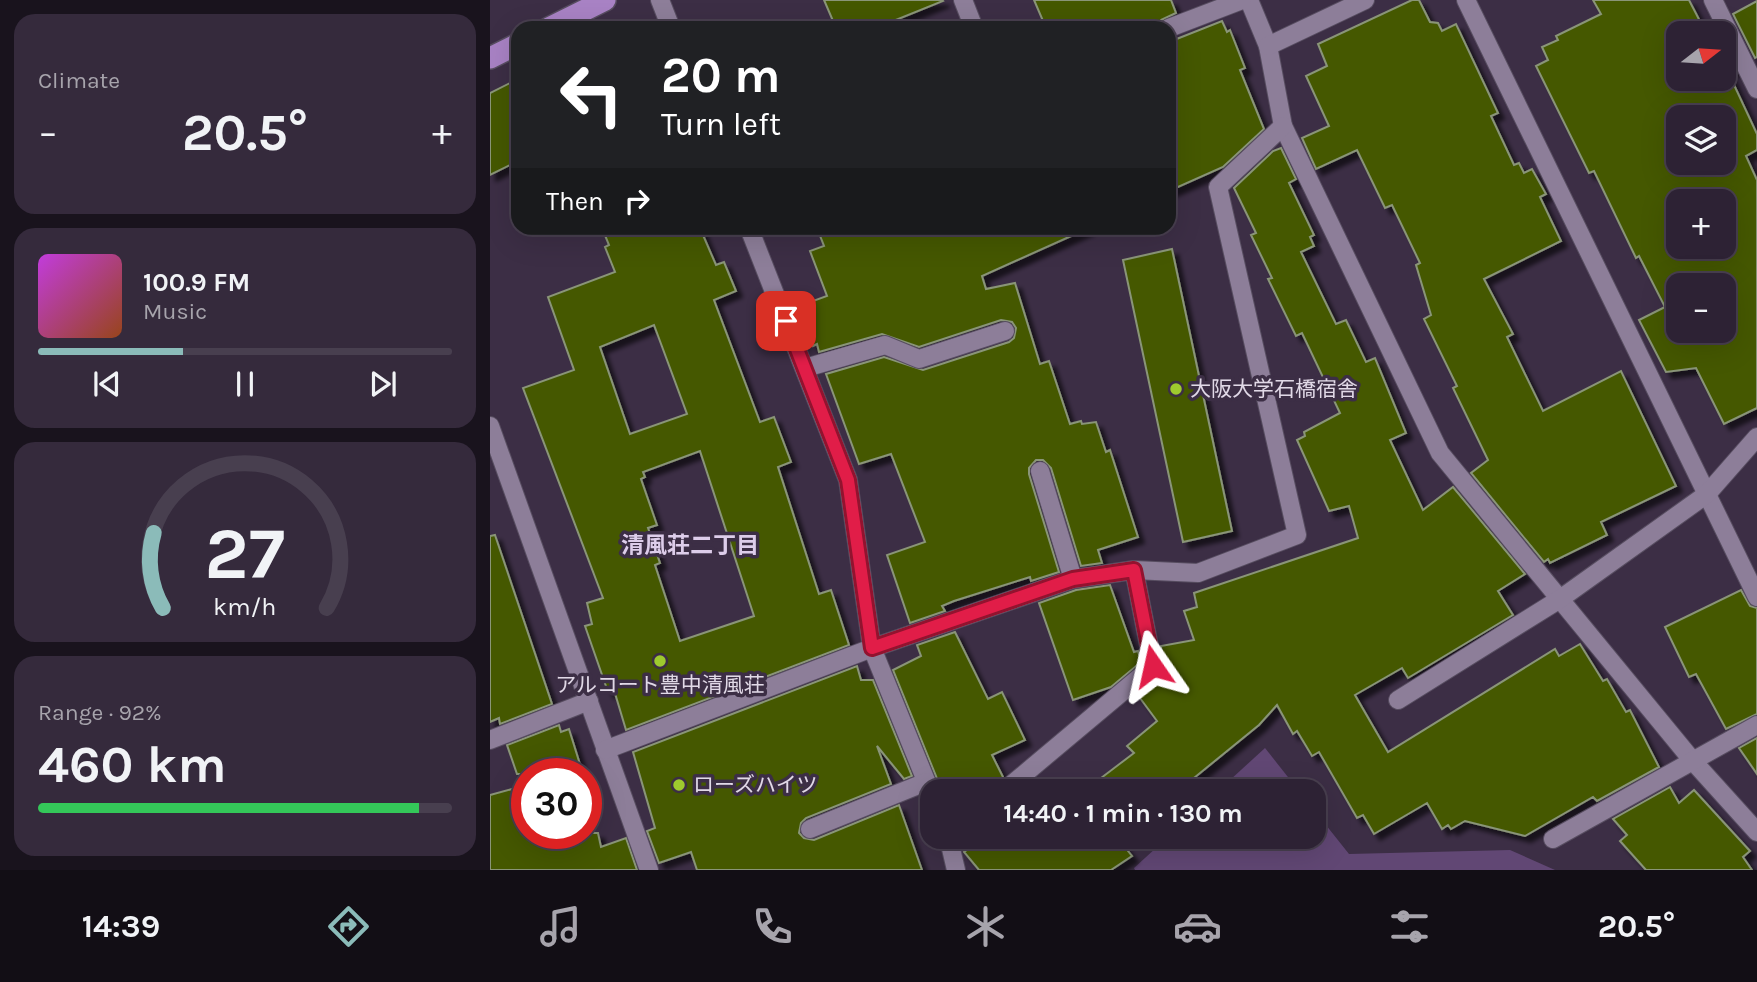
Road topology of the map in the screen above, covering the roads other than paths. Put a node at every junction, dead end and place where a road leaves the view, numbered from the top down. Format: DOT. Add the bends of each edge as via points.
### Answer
graph roads {
  1 [pos="605,0"];
  2 [pos="660,0"];
  3 [pos="963,0"];
  4 [pos="1242,0"];
  5 [pos="1250,0"];
  6 [pos="1365,0"];
  7 [pos="1466,0"];
  8 [pos="1713,0"];
  9 [pos="563,21"];
  10 [pos="668,21"];
  11 [pos="971,21"];
  12 [pos="1176,25"];
  13 [pos="1268,46"];
  14 [pos="511,48"];
  15 [pos="490,58"];
  16 [pos="1757,89"];
  17 [pos="1283,126"];
  18 [pos="753,235"];
  19 [pos="1005,331"];
  20 [pos="805,368"];
  21 [pos="490,426"];
  22 [pos="1757,437"];
  23 [pos="1041,471"];
  24 [pos="1707,494"];
  25 [pos="1134,570"];
  26 [pos="1073,579"];
  27 [pos="1757,597"];
  28 [pos="1560,599"];
  29 [pos="872,648"];
  30 [pos="1398,700"];
  31 [pos="589,701"];
  32 [pos="1757,725"];
  33 [pos="490,740"];
  34 [pos="605,750"];
  35 [pos="1692,761"];
  36 [pos="926,779"];
  37 [pos="1018,779"];
  38 [pos="920,793"];
  39 [pos="810,829"];
  40 [pos="1757,832"];
  41 [pos="1553,839"];
  42 [pos="952,849"];
  43 [pos="649,870"];
  44 [pos="956,870"];
  1 -- 9 [label="highway"];
  2 -- 10 [label="street"];
  3 -- 11 [label="street"];
  4 -- 12 [label="street"];
  5 -- 13 [label="street"];
  6 -- 13 [label="street"];
  7 -- 24 [label="street"];
  8 -- 16 [label="street"];
  13 -- 17 [label="street"];
  14 -- 15 [label="highway"];
  17 -- 25 [label="street" via="1218,187 1297,535 1198,573"];
  17 -- 28 [label="street" via="1440,453"];
  18 -- 20 [label="street"];
  19 -- 20 [label="street" via="919,359 886,345"];
  20 -- 29 [label="street" via="848,480"];
  21 -- 31 [label="street"];
  22 -- 24 [label="street"];
  23 -- 26 [label="street"];
  24 -- 27 [label="street"];
  24 -- 28 [label="street"];
  25 -- 26 [label="street"];
  25 -- 37 [label="street" via="1153,666"];
  26 -- 29 [label="street"];
  28 -- 30 [label="street"];
  28 -- 35 [label="street"];
  29 -- 34 [label="street"];
  29 -- 36 [label="street"];
  31 -- 33 [label="street"];
  31 -- 34 [label="street"];
  32 -- 35 [label="street"];
  34 -- 43 [label="street"];
  35 -- 40 [label="street"];
  35 -- 41 [label="street"];
  38 -- 39 [label="street"];
  42 -- 44 [label="street"];
}
